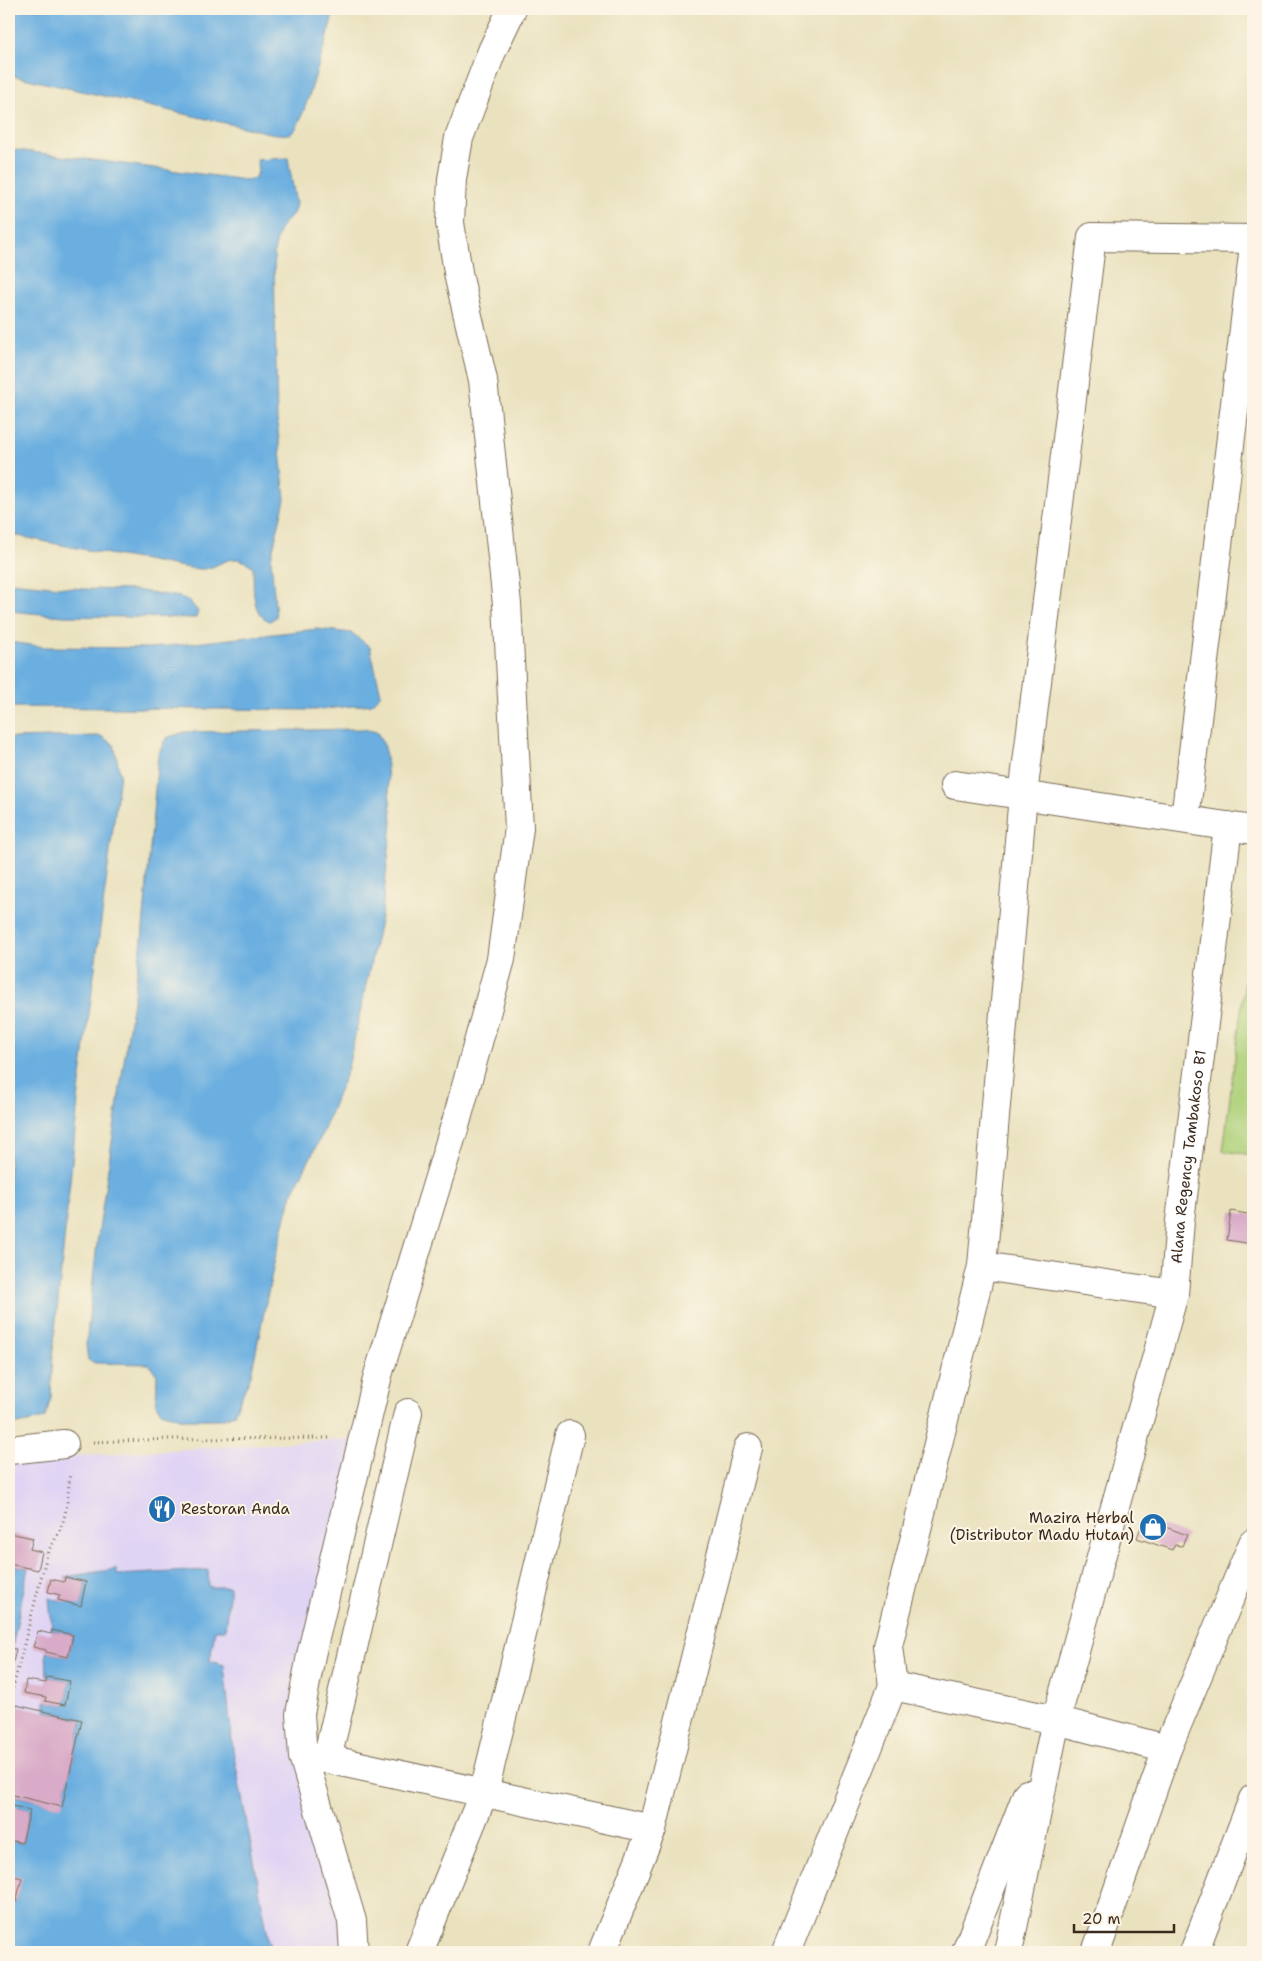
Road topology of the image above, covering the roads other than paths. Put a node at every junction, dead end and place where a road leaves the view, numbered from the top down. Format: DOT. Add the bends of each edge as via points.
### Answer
graph roads {
  1 [pos="512,9"];
  2 [pos="1253,239"];
  3 [pos="1253,254"];
  4 [pos="955,785"];
  5 [pos="1023,795"];
  6 [pos="1185,819"];
  7 [pos="1241,828"];
  8 [pos="982,1266"];
  9 [pos="1174,1294"];
  10 [pos="408,1413"];
  11 [pos="570,1435"];
  12 [pos="64,1444"];
  13 [pos="748,1448"];
  14 [pos="9,1450"];
  15 [pos="1253,1543"];
  16 [pos="893,1686"];
  17 [pos="1056,1720"];
  18 [pos="1167,1749"];
  19 [pos="315,1757"];
  20 [pos="484,1792"];
  21 [pos="1253,1799"];
  22 [pos="652,1829"];
  23 [pos="354,1952"];
  24 [pos="419,1952"];
  25 [pos="602,1952"];
  26 [pos="786,1952"];
  27 [pos="966,1952"];
  28 [pos="1008,1952"];
  29 [pos="1096,1952"];
  30 [pos="1194,1952"];
  1 -- 19 [label="street" via="492,51 459,138 452,179 450,223 484,390 507,604 519,828 501,959 457,1119 378,1375 311,1655 300,1714"];
  2 -- 5 [label="street" via="1092,237"];
  3 -- 6 [label="street"];
  4 -- 5 [label="street"];
  5 -- 6 [label="street"];
  5 -- 8 [label="street"];
  6 -- 7 [label="street"];
  7 -- 9 [label="street, Alana Regency Tambakoso B1" via="1180,1221"];
  8 -- 9 [label="street"];
  8 -- 16 [label="street" via="888,1646"];
  9 -- 17 [label="street, Alana Regency Tambakoso B1"];
  10 -- 19 [label="street"];
  11 -- 20 [label="street"];
  12 -- 14 [label="street"];
  13 -- 22 [label="street"];
  15 -- 18 [label="street"];
  16 -- 17 [label="street"];
  16 -- 26 [label="street"];
  17 -- 18 [label="street"];
  17 -- 27 [label="street"];
  17 -- 28 [label="street"];
  18 -- 29 [label="street"];
  19 -- 20 [label="street"];
  19 -- 23 [label="street" via="352,1920"];
  20 -- 22 [label="street"];
  20 -- 24 [label="street"];
  21 -- 30 [label="street"];
  22 -- 25 [label="street"];
}
